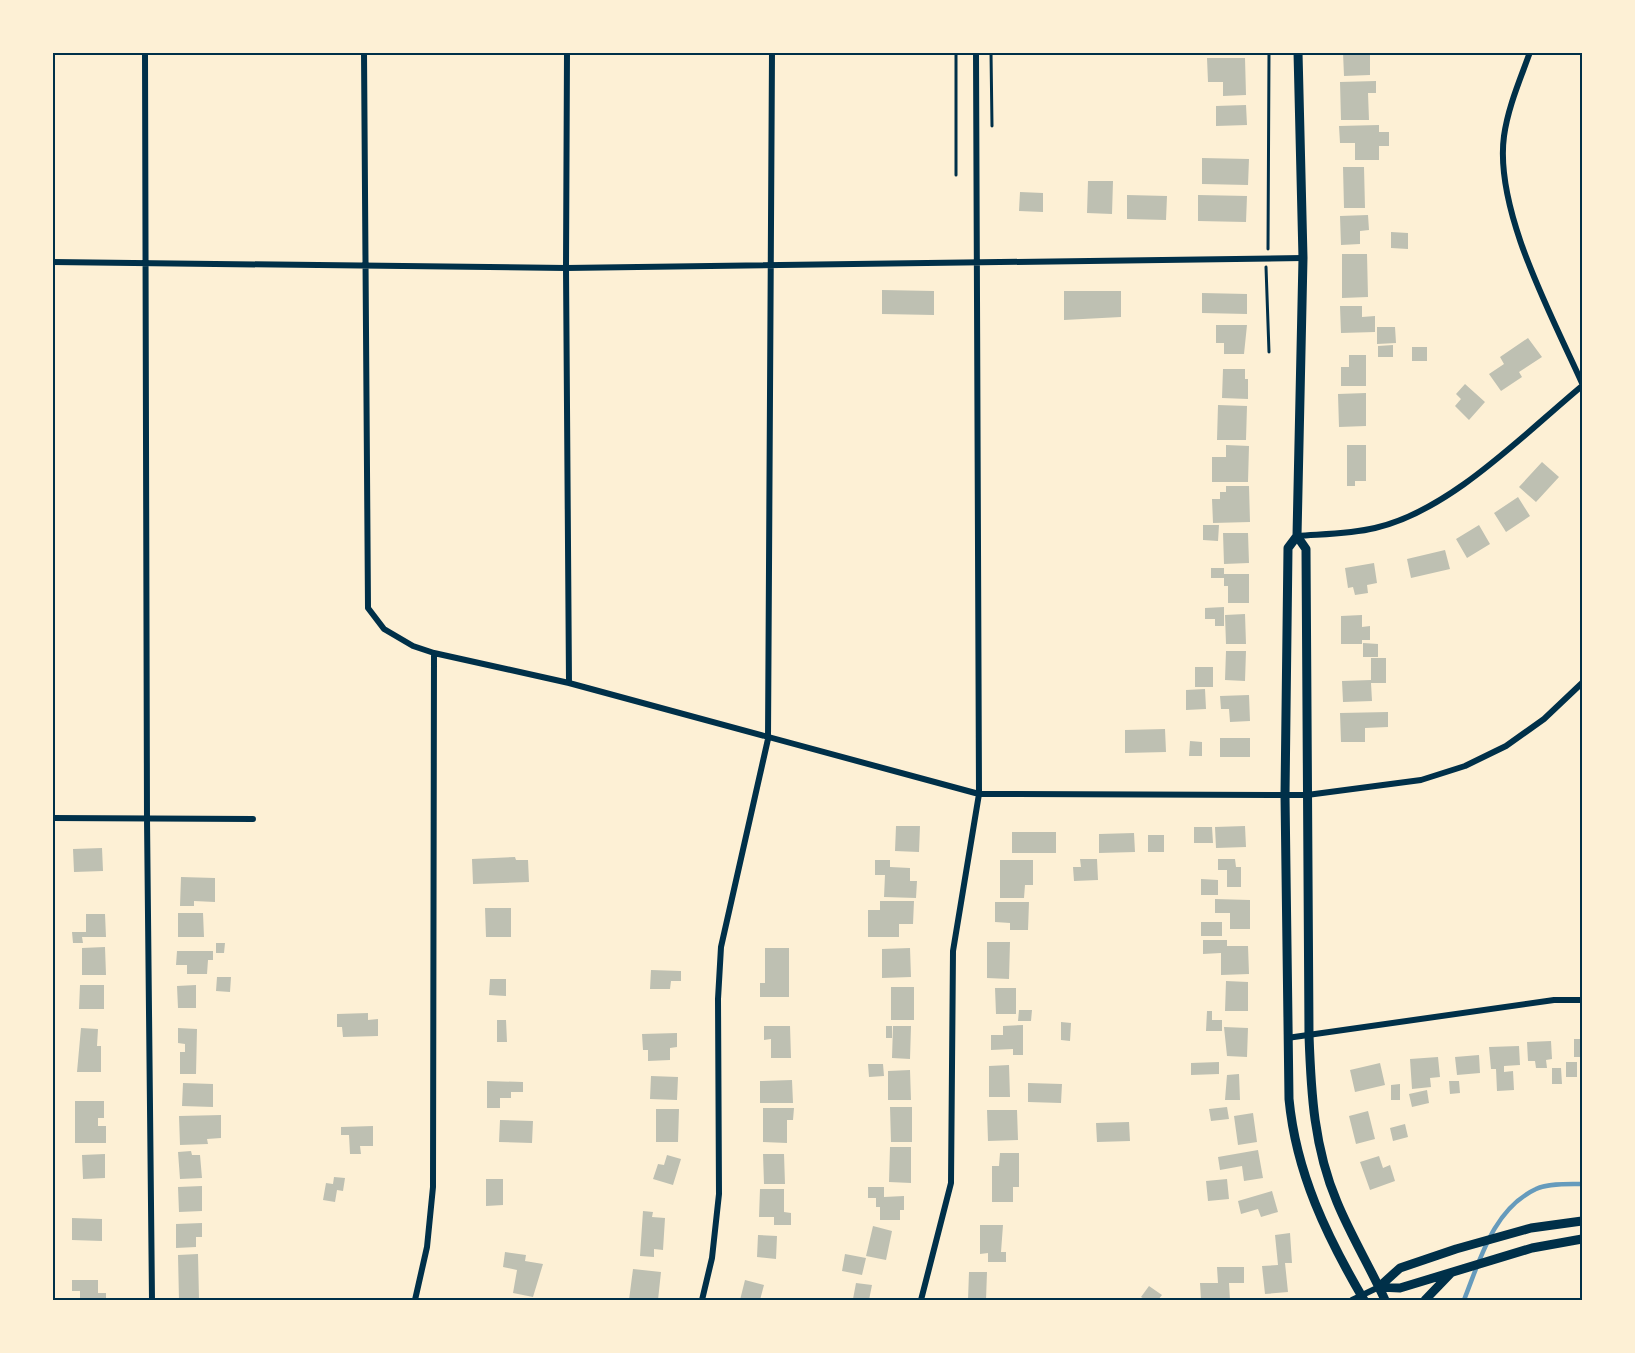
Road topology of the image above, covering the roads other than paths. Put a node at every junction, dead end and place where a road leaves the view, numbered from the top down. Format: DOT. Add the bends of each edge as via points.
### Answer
graph roads {
  1 [pos="145,52"];
  2 [pos="364,52"];
  3 [pos="567,52"];
  4 [pos="772,52"];
  5 [pos="976,52"];
  6 [pos="1298,52"];
  7 [pos="1530,52"];
  8 [pos="1303,258"];
  9 [pos="52,262"];
  10 [pos="146,262"];
  11 [pos="978,262"];
  12 [pos="772,264"];
  13 [pos="367,266"];
  14 [pos="566,268"];
  15 [pos="1582,384"];
  16 [pos="1298,536"];
  17 [pos="434,653"];
  18 [pos="569,683"];
  19 [pos="1582,683"];
  20 [pos="768,739"];
  21 [pos="979,794"];
  22 [pos="1286,795"];
  23 [pos="1307,795"];
  24 [pos="52,818"];
  25 [pos="147,819"];
  26 [pos="253,819"];
  27 [pos="1582,1000"];
  28 [pos="1309,1035"];
  29 [pos="1287,1038"];
  30 [pos="1582,1221"];
  31 [pos="1582,1239"];
  32 [pos="1455,1270"];
  33 [pos="1379,1287"];
  34 [pos="1359,1299"];
  35 [pos="152,1300"];
  36 [pos="415,1300"];
  37 [pos="702,1300"];
  38 [pos="921,1300"];
  39 [pos="1385,1300"];
  40 [pos="1425,1300"];
  1 -- 10 [label="street"];
  2 -- 13 [label="street"];
  3 -- 14 [label="street"];
  4 -- 12 [label="street"];
  5 -- 11 [label="street"];
  6 -- 8 [label="street"];
  7 -- 15 [label="street" via="1508,115 1504,179 1527,256"];
  8 -- 11 [label="street"];
  8 -- 16 [label="street"];
  9 -- 10 [label="street"];
  10 -- 13 [label="street"];
  10 -- 25 [label="street"];
  11 -- 12 [label="street"];
  11 -- 21 [label="street"];
  12 -- 14 [label="street"];
  12 -- 20 [label="street"];
  13 -- 14 [label="street"];
  13 -- 17 [label="street" via="368,608 384,629"];
  14 -- 18 [label="street"];
  15 -- 16 [label="street" via="1474,477 1439,501 1375,528"];
  16 -- 22 [label="street" via="1288,548"];
  16 -- 23 [label="street" via="1306,549"];
  17 -- 18 [label="street"];
  17 -- 36 [label="street" via="433,1187 427,1247"];
  18 -- 20 [label="street"];
  19 -- 23 [label="street" via="1527,732 1465,766 1421,780"];
  20 -- 21 [label="street"];
  20 -- 37 [label="street" via="721,947 719,1194 712,1258"];
  21 -- 22 [label="street"];
  21 -- 38 [label="street" via="953,951 951,1183"];
  22 -- 23 [label="street"];
  22 -- 29 [label="street"];
  23 -- 28 [label="street"];
  24 -- 25 [label="street"];
  25 -- 26 [label="street"];
  25 -- 35 [label="street"];
  27 -- 28 [label="street" via="1554,1000"];
  28 -- 29 [label="street"];
  28 -- 33 [label="street" via="1312,1102 1323,1159 1336,1201"];
  29 -- 34 [label="street" via="1291,1117 1303,1172"];
  30 -- 33 [label="street" via="1510,1233 1456,1249 1400,1268"];
  31 -- 32 [label="street"];
  32 -- 33 [label="street" via="1400,1288"];
  32 -- 40 [label="street"];
  33 -- 34 [label="street"];
  33 -- 39 [label="street"];
}
